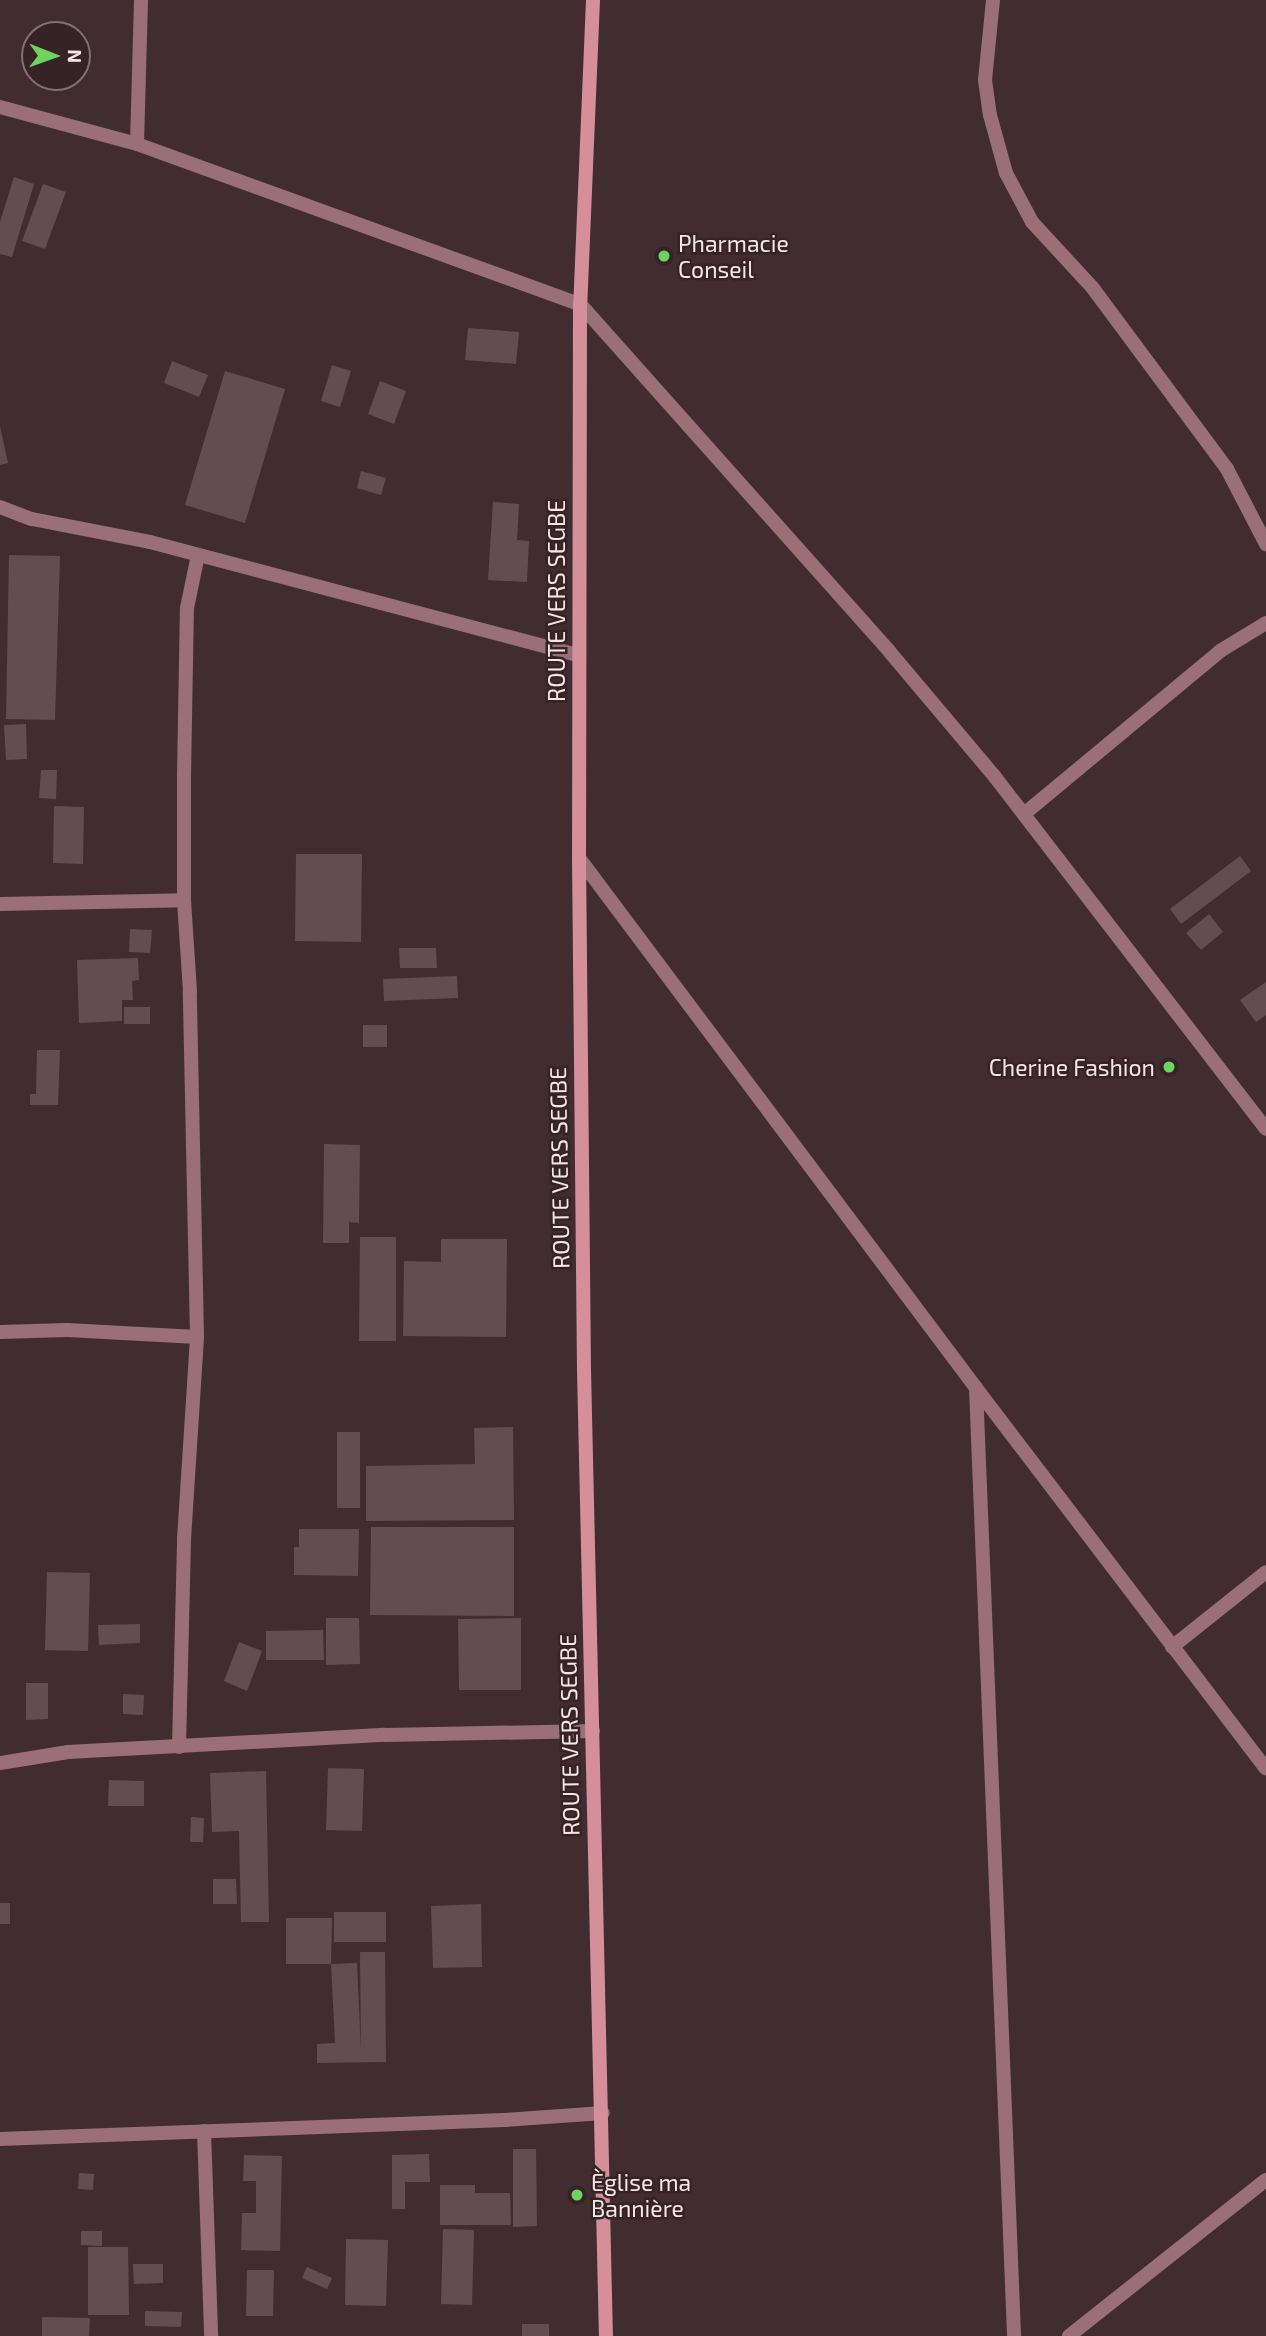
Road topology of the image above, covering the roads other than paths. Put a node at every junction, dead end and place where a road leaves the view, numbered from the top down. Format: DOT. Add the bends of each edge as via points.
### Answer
graph roads {
  1 [pos="141,0"];
  2 [pos="593,0"];
  3 [pos="993,0"];
  4 [pos="0,107"];
  5 [pos="137,144"];
  6 [pos="580,303"];
  7 [pos="0,508"];
  8 [pos="1266,544"];
  9 [pos="198,555"];
  10 [pos="1266,623"];
  11 [pos="579,655"];
  12 [pos="1024,814"];
  13 [pos="579,858"];
  14 [pos="184,900"];
  15 [pos="0,904"];
  16 [pos="1266,1129"];
  17 [pos="0,1332"];
  18 [pos="197,1337"];
  19 [pos="976,1388"];
  20 [pos="1266,1572"];
  21 [pos="1172,1647"];
  22 [pos="593,1731"];
  23 [pos="179,1747"];
  24 [pos="0,1763"];
  25 [pos="1266,1768"];
  26 [pos="603,2113"];
  27 [pos="204,2131"];
  28 [pos="0,2139"];
  29 [pos="1266,2180"];
  30 [pos="211,2336"];
  31 [pos="606,2336"];
  32 [pos="1014,2336"];
  33 [pos="1069,2336"];
  1 -- 5 [label="street"];
  2 -- 6 [label="main road, ROUTE VERS SEGBE"];
  3 -- 8 [label="street" via="985,80 1006,173 1032,222 1092,287 1227,469"];
  4 -- 5 [label="street"];
  5 -- 6 [label="street"];
  6 -- 11 [label="main road, ROUTE VERS SEGBE"];
  6 -- 12 [label="street" via="889,651"];
  7 -- 9 [label="street"];
  9 -- 11 [label="street"];
  9 -- 14 [label="street" via="187,608"];
  10 -- 12 [label="street" via="1220,651"];
  11 -- 13 [label="main road, ROUTE VERS SEGBE"];
  12 -- 16 [label="street"];
  13 -- 19 [label="street"];
  13 -- 22 [label="main road, ROUTE VERS SEGBE"];
  14 -- 15 [label="street"];
  14 -- 18 [label="street"];
  17 -- 18 [label="street" via="67,1329"];
  18 -- 23 [label="street" via="184,1539"];
  19 -- 21 [label="street"];
  19 -- 32 [label="street"];
  20 -- 21 [label="street"];
  21 -- 25 [label="street"];
  22 -- 23 [label="street" via="385,1735"];
  22 -- 26 [label="main road, ROUTE VERS SEGBE"];
  23 -- 24 [label="street" via="68,1752"];
  26 -- 27 [label="street"];
  26 -- 31 [label="main road, ROUTE VERS SEGBE"];
  27 -- 28 [label="street"];
  27 -- 30 [label="street"];
  29 -- 33 [label="street"];
}
